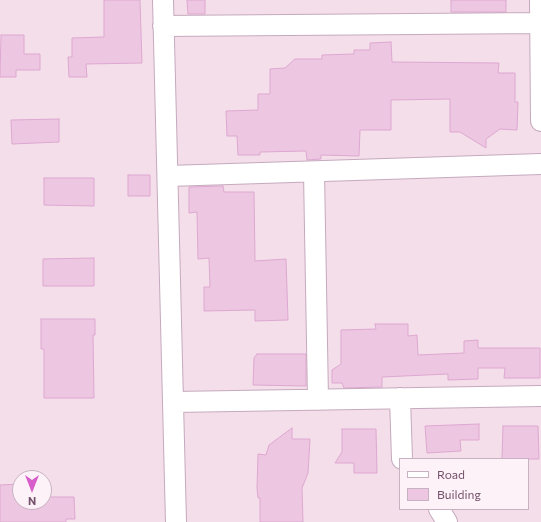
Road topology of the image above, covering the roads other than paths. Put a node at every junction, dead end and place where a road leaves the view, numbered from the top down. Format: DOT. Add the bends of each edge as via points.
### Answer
graph roads {
  1 [pos="163,0"];
  2 [pos="540,0"];
  3 [pos="540,23"];
  4 [pos="163,26"];
  5 [pos="541,121"];
  6 [pos="541,164"];
  7 [pos="314,172"];
  8 [pos="168,176"];
  9 [pos="541,396"];
  10 [pos="400,398"];
  11 [pos="318,400"];
  12 [pos="174,402"];
  13 [pos="402,458"];
  14 [pos="440,510"];
  15 [pos="176,522"];
  16 [pos="447,522"];
  1 -- 4 [label="street"];
  2 -- 3 [label="street"];
  3 -- 4 [label="street"];
  3 -- 5 [label="street"];
  4 -- 8 [label="street"];
  6 -- 7 [label="street"];
  7 -- 8 [label="street"];
  7 -- 11 [label="street"];
  8 -- 12 [label="street"];
  9 -- 10 [label="street"];
  10 -- 11 [label="street"];
  10 -- 13 [label="street"];
  11 -- 12 [label="street"];
  12 -- 15 [label="street"];
  14 -- 16 [label="street"];
}
